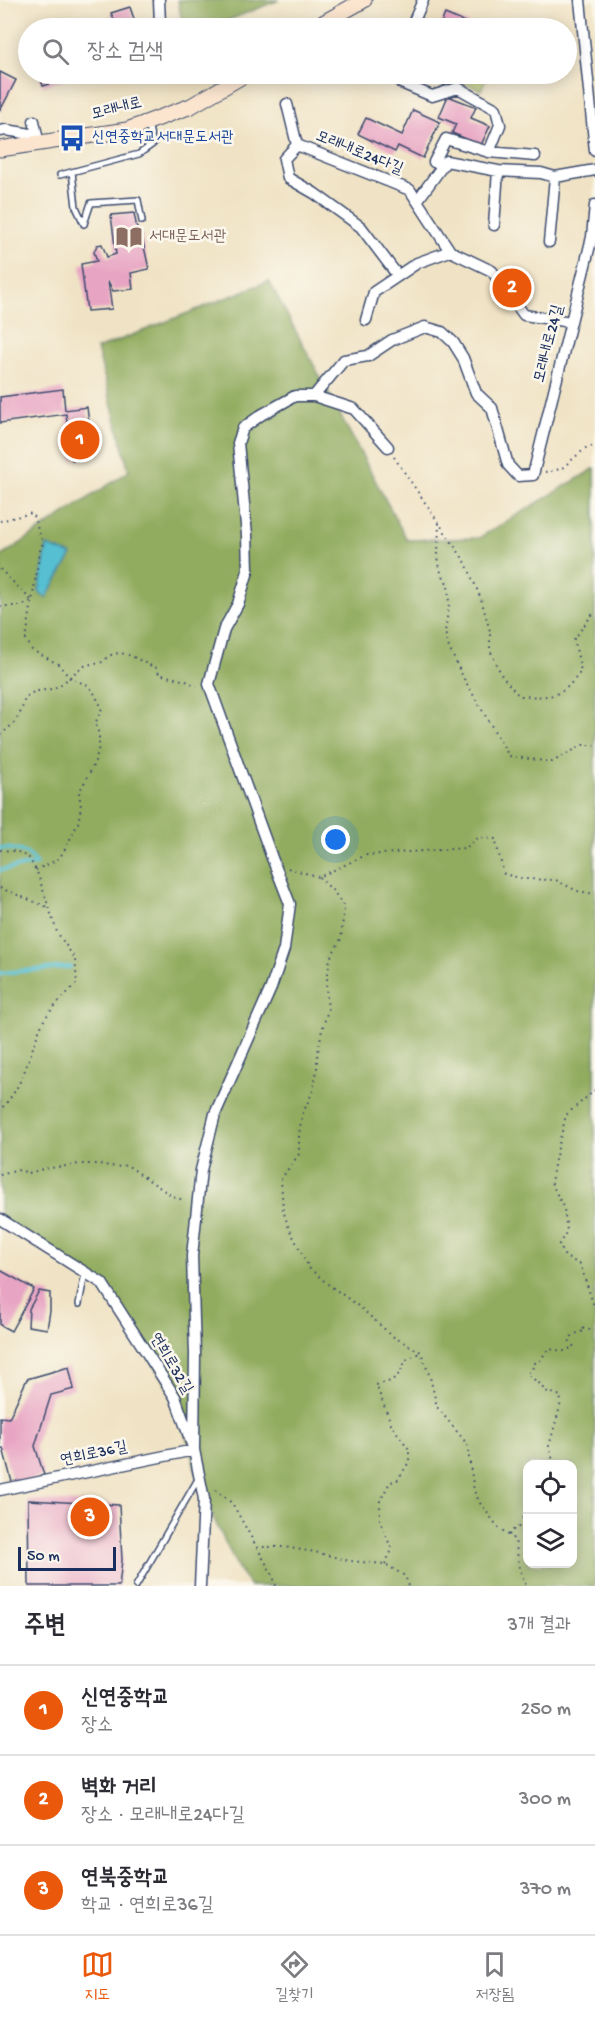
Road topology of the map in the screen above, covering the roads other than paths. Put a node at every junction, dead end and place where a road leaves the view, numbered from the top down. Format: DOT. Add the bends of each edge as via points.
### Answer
graph roads {
  1 [pos="159,0"];
  2 [pos="364,0"];
  3 [pos="423,0"];
  4 [pos="580,0"];
  5 [pos="160,18"];
  6 [pos="332,18"];
  7 [pos="415,18"];
  8 [pos="223,84"];
  9 [pos="403,84"];
  10 [pos="287,104"];
  11 [pos="34,121"];
  12 [pos="147,122"];
  13 [pos="0,131"];
  14 [pos="38,139"];
  15 [pos="297,145"];
  16 [pos="595,145"];
  17 [pos="0,149"];
  18 [pos="489,152"];
  19 [pos="535,156"];
  20 [pos="434,162"];
  21 [pos="595,170"];
  22 [pos="498,171"];
  23 [pos="72,172"];
  24 [pos="60,175"];
  25 [pos="555,177"];
  26 [pos="417,201"];
  27 [pos="595,205"];
  28 [pos="141,221"];
  29 [pos="494,225"];
  30 [pos="549,242"];
  31 [pos="450,251"];
  32 [pos="398,276"];
  33 [pos="366,320"];
  34 [pos="571,322"];
  35 [pos="314,396"];
  36 [pos="387,447"];
  37 [pos="0,1219"];
  38 [pos="85,1272"];
  39 [pos="79,1304"];
  40 [pos="194,1450"];
  41 [pos="199,1476"];
  42 [pos="0,1490"];
  43 [pos="136,1586"];
  44 [pos="200,1586"];
  1 -- 5 [label="street"];
  2 -- 6 [label="main road"];
  3 -- 7 [label="street"];
  4 -- 16 [label="street"];
  8 -- 12 [label="main road, 모래내로" via="191,106"];
  9 -- 18 [label="street" via="432,96 458,87 496,109 500,125"];
  10 -- 15 [label="street, 모래내로24다길"];
  11 -- 14 [label="street"];
  12 -- 14 [label="main road, 모래내로" via="123,131"];
  12 -- 23 [label="lane" via="153,144 139,154"];
  13 -- 14 [label="street"];
  14 -- 17 [label="main road, 모래내로"];
  15 -- 26 [label="street, 모래내로24다길" via="410,190"];
  15 -- 32 [label="street, 모래내로24다길" via="284,159 288,177 362,227"];
  18 -- 19 [label="street"];
  18 -- 20 [label="street" via="446,139"];
  21 -- 25 [label="street"];
  22 -- 25 [label="street" via="541,172"];
  22 -- 26 [label="street" via="446,161"];
  22 -- 29 [label="street"];
  23 -- 24 [label="lane"];
  23 -- 28 [label="lane" via="76,207 84,224 91,203 138,200"];
  25 -- 30 [label="street"];
  26 -- 31 [label="street, 모래내로24다길"];
  27 -- 34 [label="street, 모래내로24길" via="592,237"];
  31 -- 32 [label="street" via="417,262"];
  31 -- 34 [label="street" via="492,271 524,315"];
  32 -- 33 [label="street" via="374,292"];
  34 -- 35 [label="street, 모래내로24길" via="533,475 518,476 508,465 492,408 476,393 463,358 442,332 425,327 392,340 368,356 344,360"];
  35 -- 36 [label="street" via="354,409"];
  35 -- 40 [label="street" via="295,396 243,428 238,443 248,571 238,604 224,629 209,684 290,904 284,949 271,988 215,1114 201,1170 192,1256"];
  37 -- 38 [label="street, 연희로32길"];
  38 -- 39 [label="lane"];
  38 -- 40 [label="street, 연희로32길" via="102,1283 175,1397"];
  40 -- 41 [label="street, 연희로32길"];
  40 -- 42 [label="street, 연희로36길"];
  41 -- 43 [label="lane"];
  41 -- 44 [label="street, 연희로32길" via="204,1499"];
}
